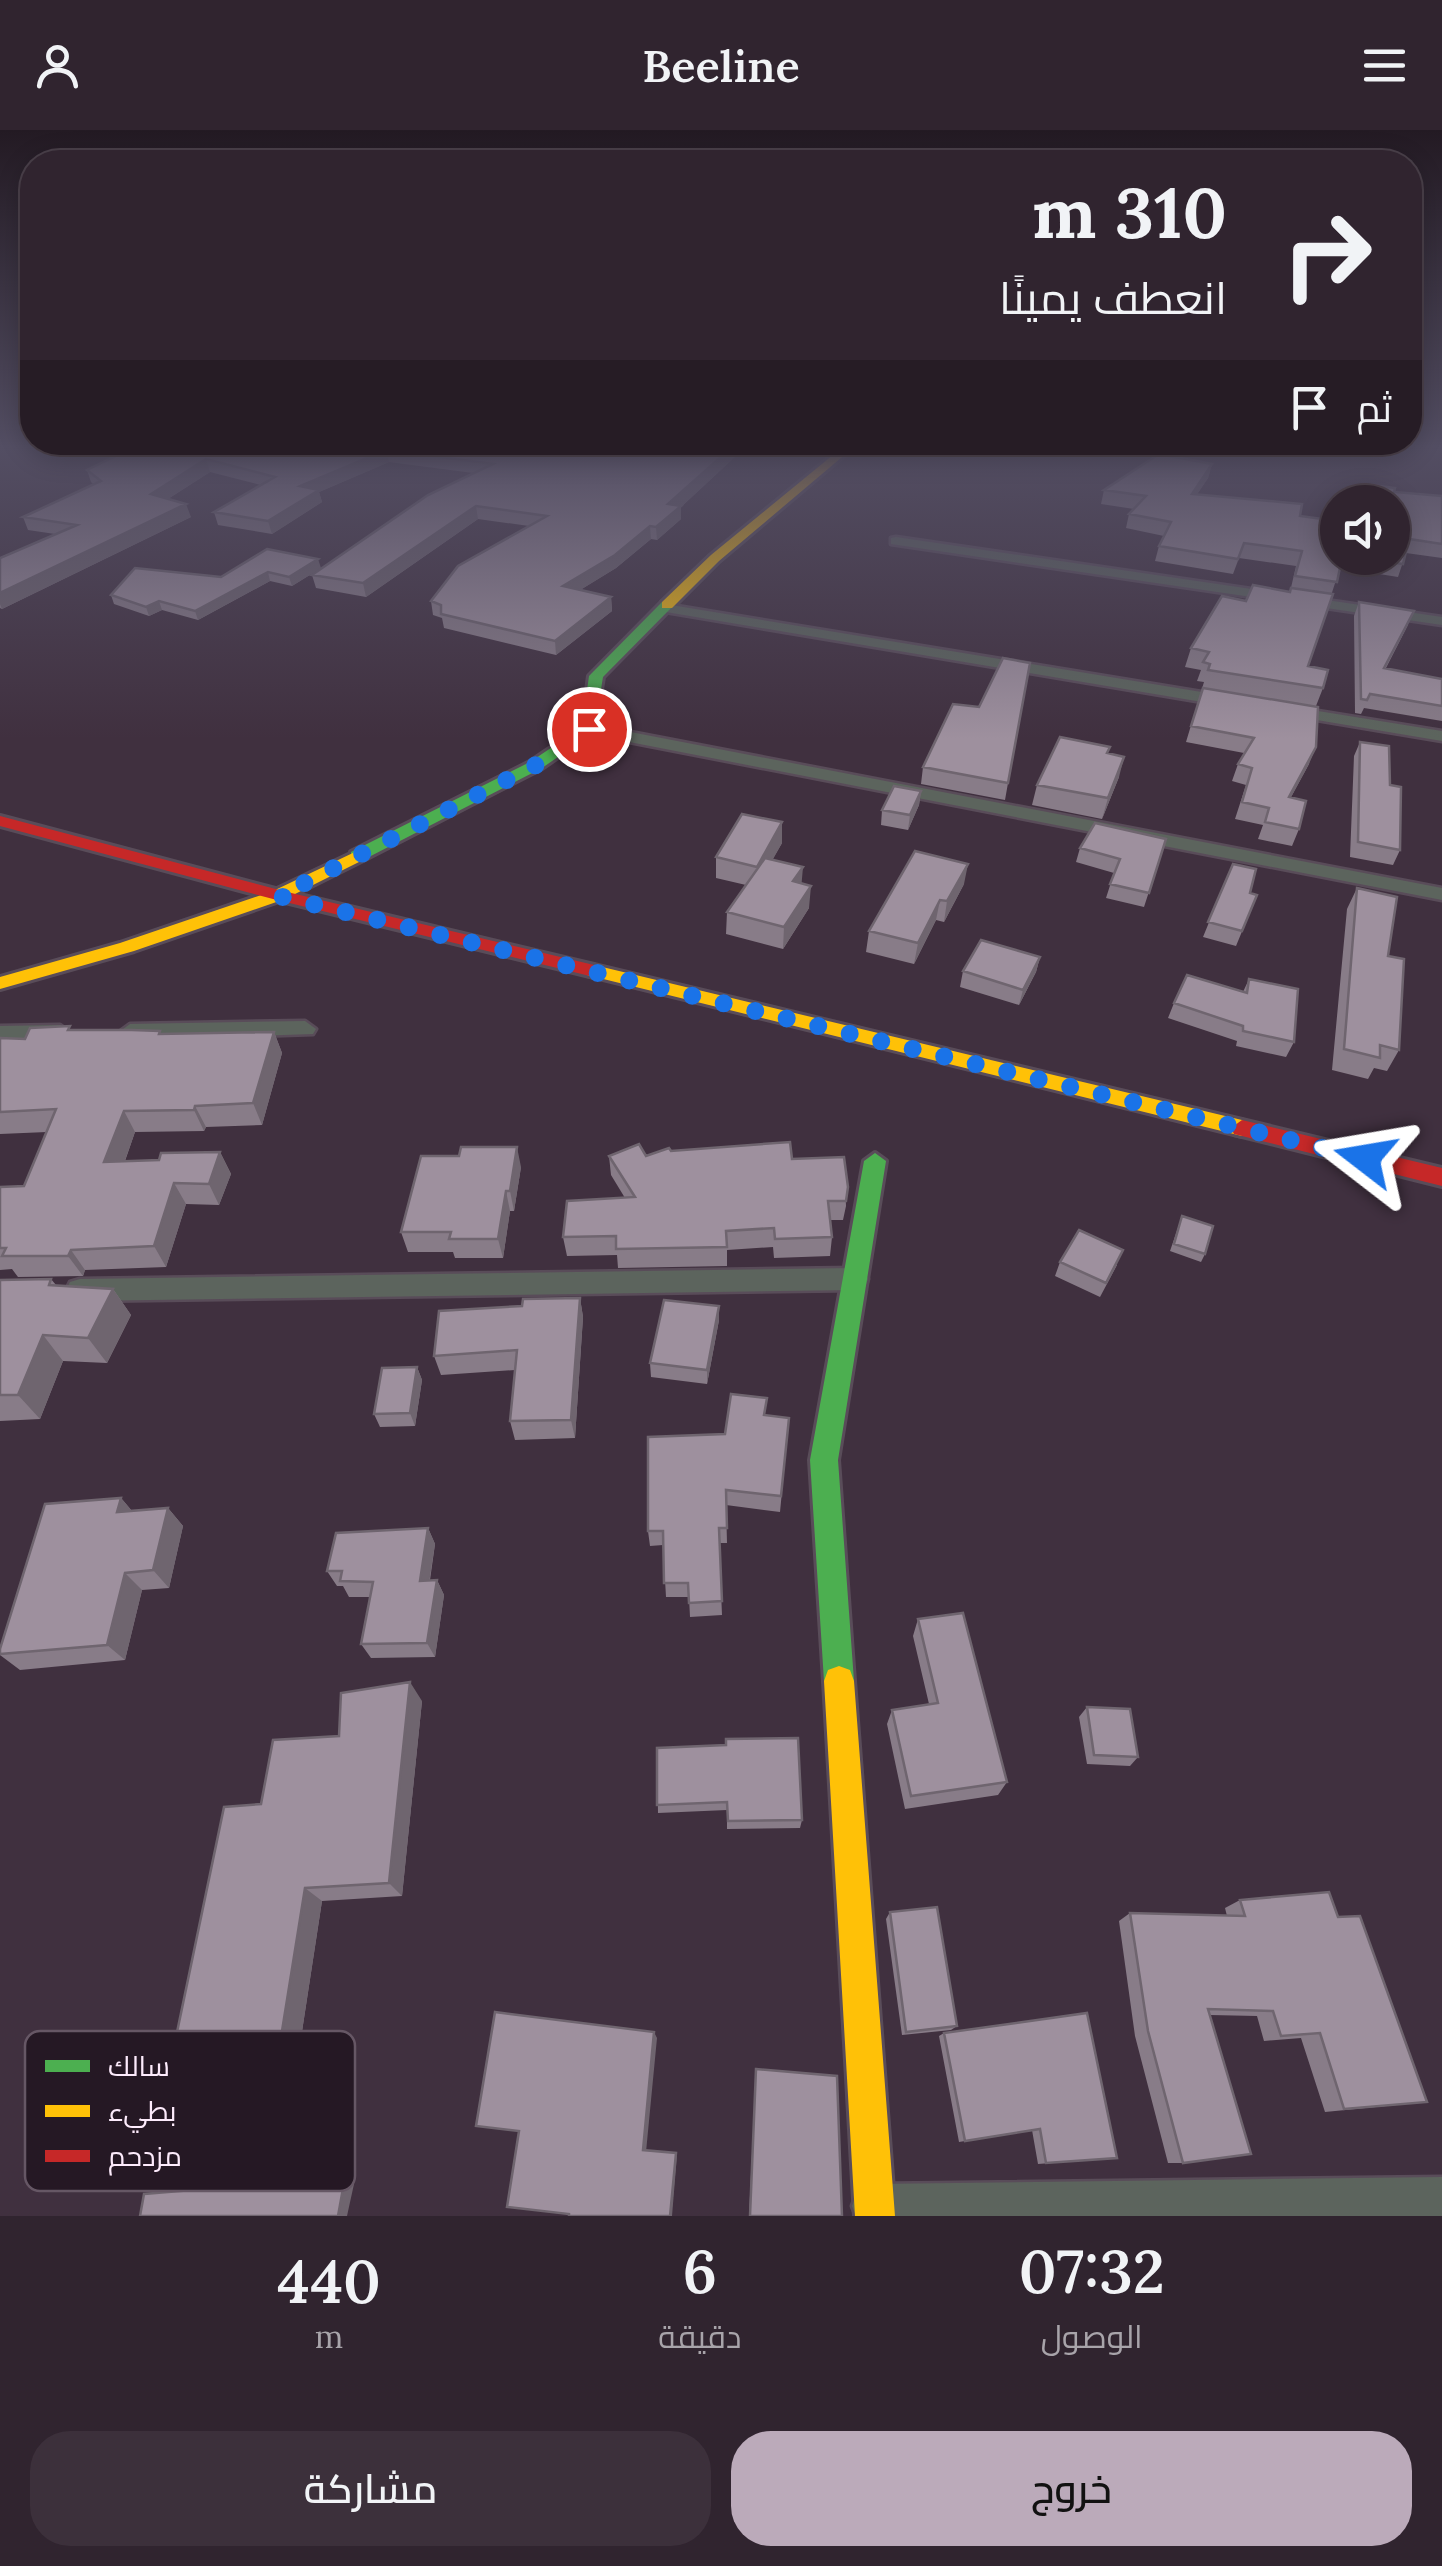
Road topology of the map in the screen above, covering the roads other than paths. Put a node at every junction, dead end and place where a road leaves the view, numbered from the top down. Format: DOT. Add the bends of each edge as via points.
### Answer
graph roads {
  1 [pos="731,544"];
  2 [pos="912,544"];
  3 [pos="665,608"];
  4 [pos="1442,621"];
  5 [pos="1248,704"];
  6 [pos="1267,708"];
  7 [pos="589,729"];
  8 [pos="1442,736"];
  9 [pos="0,821"];
  10 [pos="1442,894"];
  11 [pos="279,896"];
  12 [pos="0,983"];
  13 [pos="305,1029"];
  14 [pos="114,1032"];
  15 [pos="76,1033"];
  16 [pos="0,1034"];
  17 [pos="875,1160"];
  18 [pos="1442,1177"];
  19 [pos="855,1279"];
  20 [pos="60,1291"];
  21 [pos="1442,2200"];
  22 [pos="874,2211"];
  1 -- 3 [label="street"];
  2 -- 4 [label="street"];
  3 -- 5 [label="street"];
  3 -- 7 [label="street" via="596,676"];
  6 -- 8 [label="street"];
  7 -- 10 [label="street"];
  7 -- 11 [label="street" via="536,765"];
  9 -- 11 [label="street"];
  11 -- 12 [label="street"];
  11 -- 18 [label="street"];
  13 -- 14 [label="street"];
  15 -- 16 [label="street"];
  17 -- 19 [label="street"];
  19 -- 20 [label="street"];
  19 -- 22 [label="street" via="824,1460"];
  21 -- 22 [label="street"];
}
